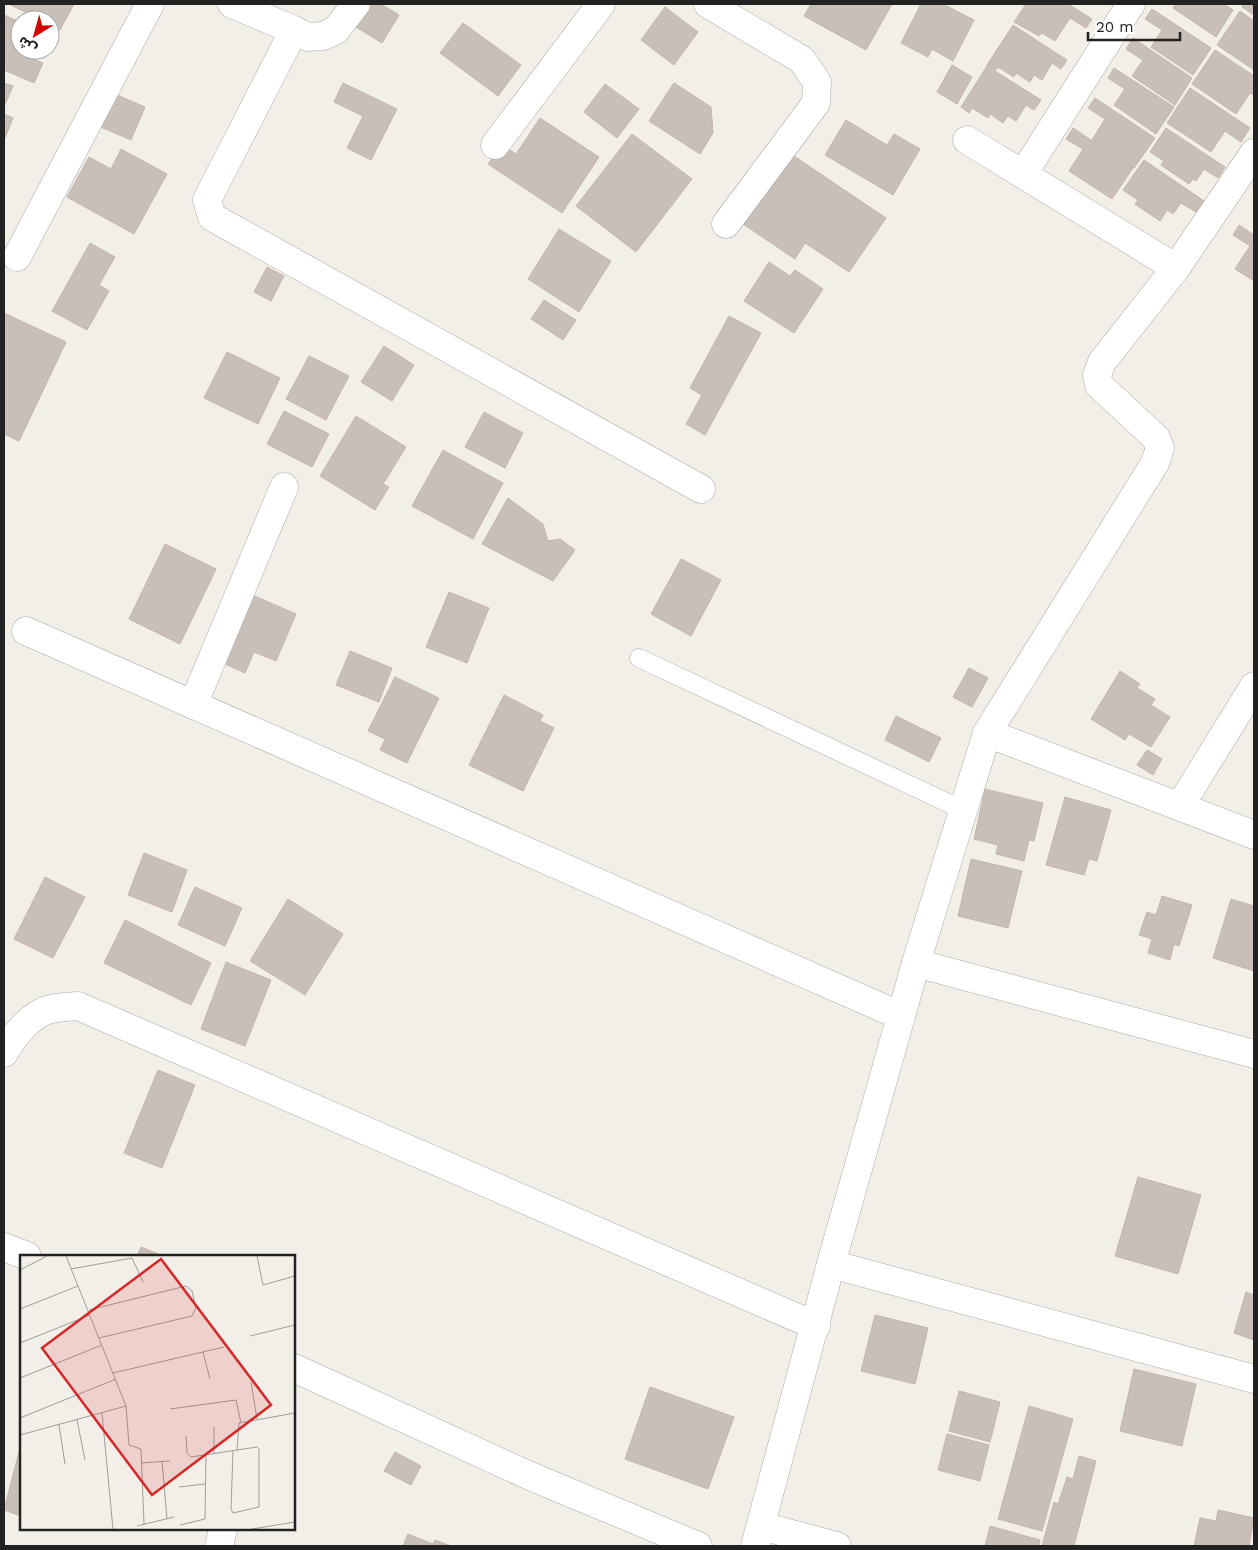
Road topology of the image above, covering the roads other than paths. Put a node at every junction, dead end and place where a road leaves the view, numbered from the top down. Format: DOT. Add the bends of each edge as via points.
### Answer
graph roads {
  1 [pos="150,4"];
  2 [pos="232,4"];
  3 [pos="356,4"];
  4 [pos="601,4"];
  5 [pos="708,4"];
  6 [pos="1130,4"];
  7 [pos="294,30"];
  8 [pos="967,140"];
  9 [pos="495,145"];
  10 [pos="1254,153"];
  11 [pos="1023,174"];
  12 [pos="726,224"];
  13 [pos="16,257"];
  14 [pos="1176,268"];
  15 [pos="284,487"];
  16 [pos="701,489"];
  17 [pos="26,631"];
  18 [pos="640,658"];
  19 [pos="1254,686"];
  20 [pos="193,705"];
  21 [pos="987,733"];
  22 [pos="1180,806"];
  23 [pos="963,810"];
  24 [pos="1254,835"];
  25 [pos="916,963"];
  26 [pos="901,1016"];
  27 [pos="4,1053"];
  28 [pos="1254,1054"];
  29 [pos="4,1247"];
  30 [pos="24,1255"];
  31 [pos="832,1264"];
  32 [pos="816,1326"];
  33 [pos="295,1368"];
  34 [pos="1254,1379"];
  35 [pos="223,1530"];
  36 [pos="758,1536"];
  37 [pos="219,1546"];
  38 [pos="698,1546"];
  39 [pos="837,1546"];
  1 -- 13 [label="street"];
  2 -- 7 [label="street"];
  3 -- 7 [label="street" via="336,30 323,36 307,37"];
  4 -- 9 [label="street"];
  5 -- 12 [label="street" via="802,60 817,82 816,103"];
  6 -- 11 [label="street"];
  7 -- 16 [label="street" via="213,186 207,200 212,217"];
  8 -- 11 [label="street"];
  10 -- 14 [label="street"];
  11 -- 14 [label="street"];
  14 -- 21 [label="street" via="1102,362 1097,375 1099,385 1156,438 1160,448 1155,463"];
  15 -- 20 [label="street"];
  17 -- 20 [label="street"];
  18 -- 23 [label="lane"];
  19 -- 22 [label="street"];
  20 -- 26 [label="street"];
  21 -- 22 [label="street"];
  21 -- 23 [label="street"];
  22 -- 24 [label="street"];
  23 -- 25 [label="street"];
  25 -- 26 [label="street"];
  25 -- 28 [label="street"];
  26 -- 31 [label="street"];
  27 -- 32 [label="street" via="29,1021 49,1009 78,1006"];
  29 -- 30 [label="street"];
  31 -- 32 [label="street"];
  31 -- 34 [label="street"];
  32 -- 36 [label="street"];
  33 -- 38 [label="street" via="530,1476"];
  35 -- 37 [label="street"];
  36 -- 39 [label="street"];
}
